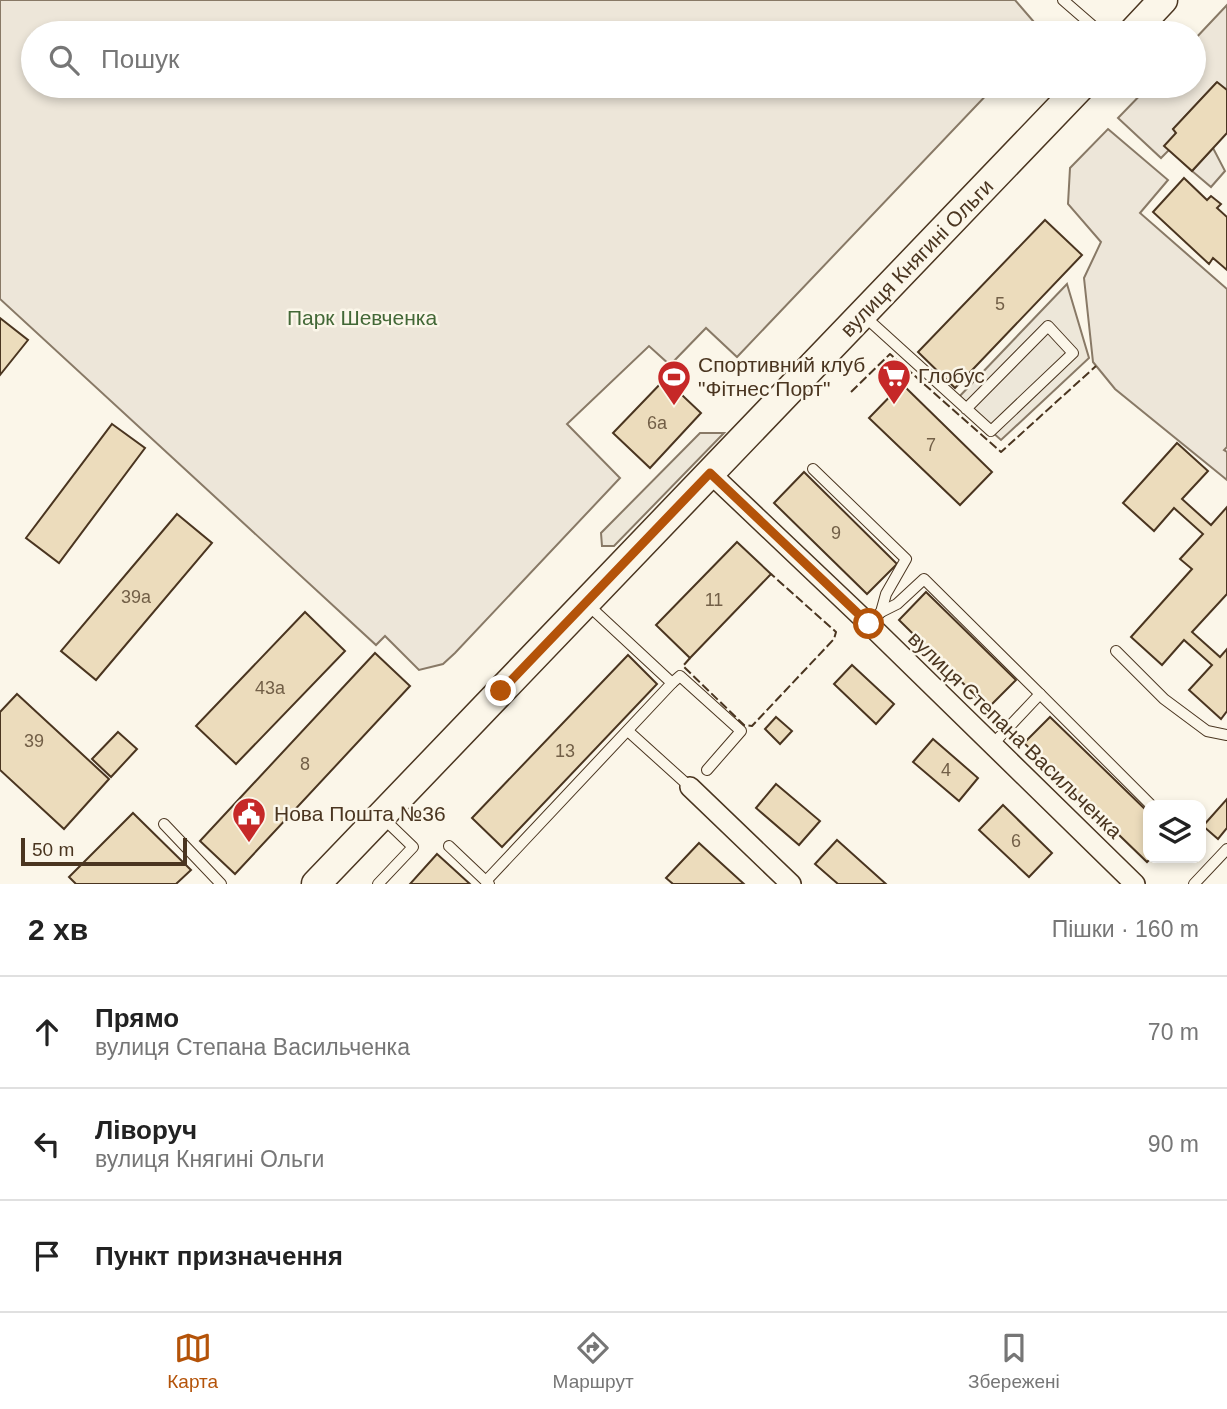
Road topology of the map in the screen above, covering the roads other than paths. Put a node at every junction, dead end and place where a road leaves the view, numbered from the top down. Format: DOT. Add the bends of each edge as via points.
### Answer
graph roads {
  1 [pos="1063,0"];
  2 [pos="1163,0"];
  3 [pos="1087,21"];
  4 [pos="1143,21"];
  5 [pos="1069,98"];
  6 [pos="862,314"];
  7 [pos="966,409"];
  8 [pos="813,469"];
  9 [pos="710,473"];
  10 [pos="586,603"];
  11 [pos="875,618"];
  12 [pos="1116,651"];
  13 [pos="672,683"];
  14 [pos="1040,694"];
  15 [pos="628,731"];
  16 [pos="1227,735"];
  17 [pos="992,745"];
  18 [pos="707,769"];
  19 [pos="690,788"];
  20 [pos="1146,800"];
  21 [pos="381,816"];
  22 [pos="164,824"];
  23 [pos="449,846"];
  24 [pos="1227,849"];
  25 [pos="487,882"];
  26 [pos="221,884"];
  27 [pos="316,884"];
  28 [pos="378,884"];
  29 [pos="791,884"];
  30 [pos="1135,884"];
  31 [pos="1194,884"];
  1 -- 3 [label="lane"];
  2 -- 4 [label="street"];
  5 -- 6 [label="street, вулиця Княгині Ольги"];
  6 -- 7 [label="lane"];
  6 -- 9 [label="street, вулиця Княгині Ольги"];
  7 -- 7 [label="lane" via="991,431 1073,353 1048,326"];
  8 -- 11 [label="lane" via="906,559"];
  9 -- 10 [label="street, вулиця Княгині Ольги"];
  9 -- 11 [label="street, вулиця Степана Васильченка"];
  10 -- 13 [label="lane"];
  10 -- 21 [label="street, вулиця Княгині Ольги"];
  11 -- 14 [label="lane" via="924,579"];
  11 -- 17 [label="street, вулиця Степана Васильченка"];
  12 -- 16 [label="lane" via="1164,699 1207,731"];
  13 -- 15 [label="lane"];
  13 -- 18 [label="lane" via="680,676 741,732"];
  14 -- 17 [label="lane"];
  14 -- 20 [label="lane"];
  15 -- 19 [label="lane"];
  15 -- 25 [label="lane"];
  17 -- 30 [label="street, вулиця Степана Васильченка"];
  19 -- 29 [label="street"];
  21 -- 27 [label="street, вулиця Княгині Ольги"];
  21 -- 28 [label="lane" via="413,847"];
  22 -- 26 [label="lane"];
  23 -- 25 [label="lane"];
  24 -- 31 [label="lane"];
}
